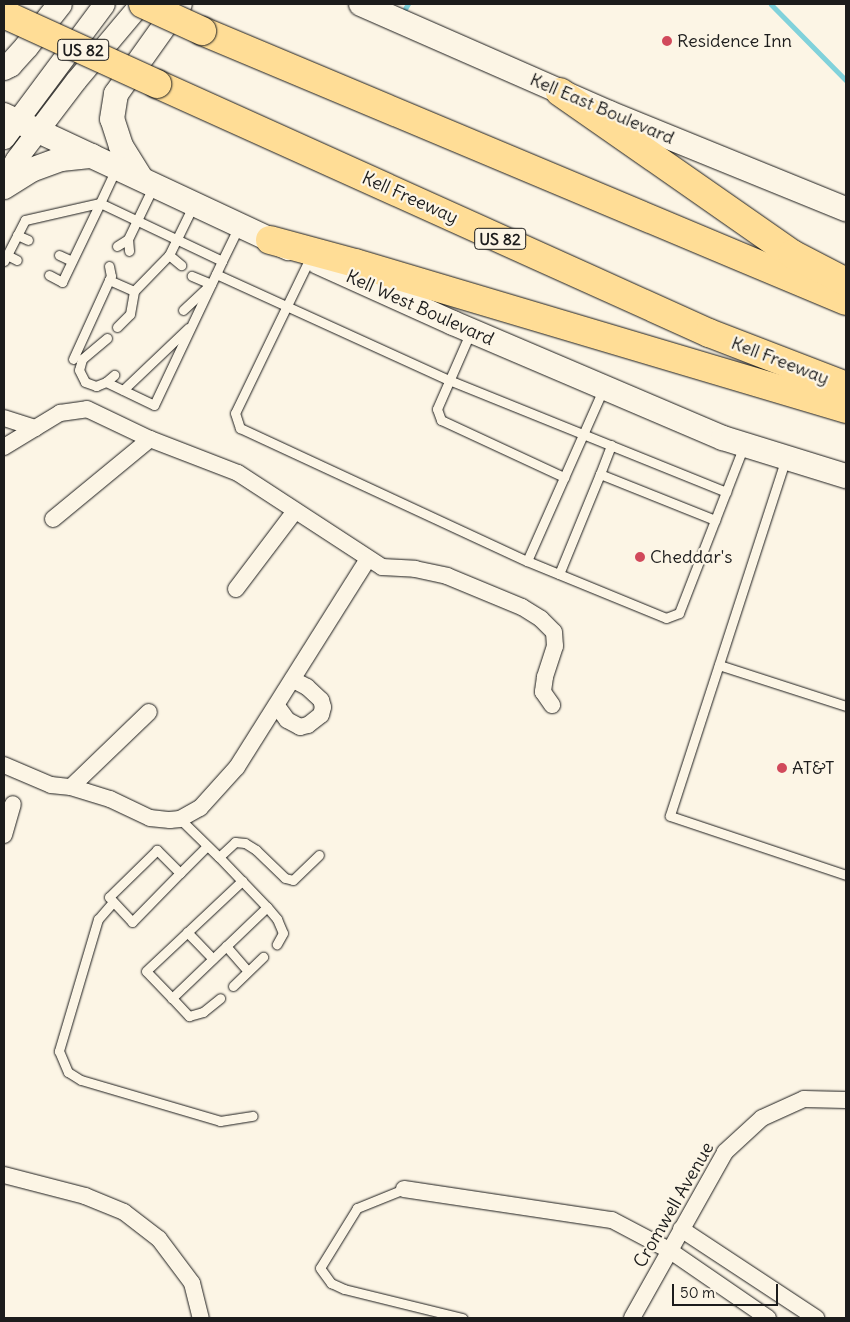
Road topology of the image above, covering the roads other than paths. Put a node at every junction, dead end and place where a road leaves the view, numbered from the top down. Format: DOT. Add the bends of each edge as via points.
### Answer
graph roads {
  1 [pos="60,4"];
  2 [pos="104,4"];
  3 [pos="141,4"];
  4 [pos="180,4"];
  5 [pos="361,4"];
  6 [pos="6,15"];
  7 [pos="4,68"];
  8 [pos="560,92"];
  9 [pos="8,125"];
  10 [pos="38,130"];
  11 [pos="94,156"];
  12 [pos="117,167"];
  13 [pos="4,179"];
  14 [pos="148,182"];
  15 [pos="4,188"];
  16 [pos="100,203"];
  17 [pos="194,204"];
  18 [pos="846,209"];
  19 [pos="138,221"];
  20 [pos="240,225"];
  21 [pos="17,235"];
  22 [pos="28,240"];
  23 [pos="128,240"];
  24 [pos="177,240"];
  25 [pos="270,240"];
  26 [pos="117,246"];
  27 [pos="129,251"];
  28 [pos="59,255"];
  29 [pos="169,256"];
  30 [pos="5,258"];
  31 [pos="310,258"];
  32 [pos="17,260"];
  33 [pos="72,261"];
  34 [pos="222,261"];
  35 [pos="109,266"];
  36 [pos="181,266"];
  37 [pos="120,271"];
  38 [pos="216,274"];
  39 [pos="49,275"];
  40 [pos="192,276"];
  41 [pos="110,278"];
  42 [pos="846,282"];
  43 [pos="211,284"];
  44 [pos="134,291"];
  45 [pos="846,301"];
  46 [pos="286,306"];
  47 [pos="183,310"];
  48 [pos="192,324"];
  49 [pos="118,327"];
  50 [pos="471,331"];
  51 [pos="107,338"];
  52 [pos="73,359"];
  53 [pos="114,375"];
  54 [pos="449,380"];
  55 [pos="106,382"];
  56 [pos="846,386"];
  57 [pos="604,387"];
  58 [pos="123,390"];
  59 [pos="846,409"];
  60 [pos="4,418"];
  61 [pos="35,428"];
  62 [pos="582,435"];
  63 [pos="150,439"];
  64 [pos="611,445"];
  65 [pos="744,445"];
  66 [pos="4,447"];
  67 [pos="786,458"];
  68 [pos="600,474"];
  69 [pos="846,476"];
  70 [pos="564,477"];
  71 [pos="726,492"];
  72 [pos="296,512"];
  73 [pos="53,519"];
  74 [pos="715,520"];
  75 [pos="368,559"];
  76 [pos="527,561"];
  77 [pos="559,574"];
  78 [pos="236,589"];
  79 [pos="719,665"];
  80 [pos="293,680"];
  81 [pos="552,705"];
  82 [pos="277,706"];
  83 [pos="846,706"];
  84 [pos="149,712"];
  85 [pos="4,765"];
  86 [pos="71,787"];
  87 [pos="13,804"];
  88 [pos="180,819"];
  89 [pos="4,835"];
  90 [pos="206,847"];
  91 [pos="319,855"];
  92 [pos="219,857"];
  93 [pos="180,873"];
  94 [pos="846,875"];
  95 [pos="242,880"];
  96 [pos="113,902"];
  97 [pos="267,907"];
  98 [pos="188,932"];
  99 [pos="277,944"];
  100 [pos="226,946"];
  101 [pos="264,957"];
  102 [pos="213,959"];
  103 [pos="248,971"];
  104 [pos="232,986"];
  105 [pos="172,998"];
  106 [pos="220,998"];
  107 [pos="846,1100"];
  108 [pos="253,1116"];
  109 [pos="4,1175"];
  110 [pos="404,1190"];
  111 [pos="681,1229"];
  112 [pos="669,1250"];
  113 [pos="201,1318"];
  114 [pos="462,1318"];
  115 [pos="632,1318"];
  116 [pos="768,1318"];
  117 [pos="816,1318"];
  1 -- 7 [label="main road" via="27,46"];
  2 -- 9 [label="street"];
  3 -- 10 [label="street"];
  3 -- 45 [label="highway, bridge"];
  4 -- 14 [label="main road" via="116,94 112,119 121,146"];
  5 -- 8 [label="main road, Kell East Boulevard"];
  6 -- 56 [label="highway, Kell Freeway / US 82, bridge" via="709,333"];
  8 -- 18 [label="main road, Kell East Boulevard"];
  8 -- 42 [label="highway" via="792,254"];
  9 -- 10 [label="main road, Kell West Boulevard"];
  10 -- 11 [label="main road, Kell West Boulevard"];
  10 -- 13 [label="street"];
  11 -- 12 [label="main road, Kell West Boulevard"];
  11 -- 15 [label="main road" via="61,159 31,170"];
  12 -- 14 [label="main road, Kell West Boulevard"];
  12 -- 16 [label="lane"];
  14 -- 17 [label="main road, Kell West Boulevard"];
  14 -- 19 [label="lane"];
  16 -- 19 [label="lane"];
  16 -- 21 [label="lane" via="25,220"];
  16 -- 33 [label="lane"];
  17 -- 20 [label="main road, Kell West Boulevard"];
  17 -- 24 [label="lane"];
  19 -- 23 [label="lane"];
  19 -- 24 [label="lane"];
  20 -- 25 [label="main road, Kell West Boulevard"];
  20 -- 34 [label="lane"];
  21 -- 22 [label="lane"];
  21 -- 30 [label="lane"];
  23 -- 26 [label="lane"];
  23 -- 27 [label="lane"];
  24 -- 29 [label="lane"];
  24 -- 34 [label="lane"];
  25 -- 31 [label="main road, Kell West Boulevard"];
  25 -- 59 [label="highway"];
  28 -- 33 [label="lane"];
  29 -- 36 [label="lane"];
  29 -- 44 [label="lane"];
  30 -- 32 [label="lane"];
  31 -- 46 [label="lane"];
  31 -- 50 [label="main road, Kell West Boulevard"];
  33 -- 39 [label="lane" via="62,282"];
  34 -- 38 [label="lane"];
  35 -- 41 [label="lane"];
  37 -- 41 [label="lane"];
  38 -- 43 [label="lane"];
  38 -- 46 [label="lane"];
  40 -- 43 [label="lane"];
  41 -- 44 [label="lane"];
  41 -- 52 [label="lane"];
  43 -- 47 [label="lane"];
  43 -- 48 [label="lane"];
  44 -- 49 [label="lane" via="130,314"];
  46 -- 54 [label="lane"];
  46 -- 76 [label="lane" via="235,413 240,428"];
  48 -- 58 [label="lane"];
  48 -- 58 [label="lane" via="154,405"];
  50 -- 54 [label="lane"];
  50 -- 57 [label="main road, Kell West Boulevard"];
  51 -- 55 [label="lane" via="82,359 79,370 85,382 96,386"];
  53 -- 55 [label="lane"];
  54 -- 62 [label="lane"];
  54 -- 70 [label="lane" via="437,409 441,420"];
  55 -- 58 [label="lane"];
  57 -- 62 [label="lane"];
  57 -- 65 [label="main road, Kell West Boulevard"];
  60 -- 61 [label="street"];
  61 -- 63 [label="street" via="60,413 87,409"];
  61 -- 66 [label="street"];
  62 -- 64 [label="lane"];
  62 -- 70 [label="lane"];
  63 -- 72 [label="street" via="238,473"];
  63 -- 73 [label="street"];
  64 -- 68 [label="lane"];
  64 -- 71 [label="lane"];
  65 -- 67 [label="main road, Kell West Boulevard"];
  65 -- 71 [label="lane"];
  67 -- 69 [label="main road, Kell West Boulevard"];
  67 -- 79 [label="lane"];
  68 -- 74 [label="lane"];
  68 -- 77 [label="lane"];
  70 -- 76 [label="lane"];
  71 -- 74 [label="lane"];
  72 -- 75 [label="street" via="337,535"];
  72 -- 78 [label="street"];
  74 -- 77 [label="lane" via="679,613 666,618"];
  75 -- 80 [label="street"];
  75 -- 81 [label="street" via="382,567 415,569 447,576 522,607 541,619 554,632 555,646 544,692"];
  76 -- 77 [label="lane"];
  79 -- 83 [label="lane"];
  79 -- 94 [label="lane" via="670,816"];
  80 -- 82 [label="street"];
  80 -- 82 [label="street" via="321,700 321,715 300,727 282,716"];
  82 -- 88 [label="street" via="214,794 200,808"];
  84 -- 86 [label="street"];
  85 -- 86 [label="street" via="51,785"];
  86 -- 88 [label="street" via="110,799 150,818"];
  87 -- 89 [label="street"];
  88 -- 90 [label="lane"];
  90 -- 92 [label="lane"];
  90 -- 93 [label="lane"];
  91 -- 92 [label="lane" via="293,880 285,878 245,843 235,842"];
  92 -- 95 [label="lane"];
  93 -- 96 [label="lane" via="132,922"];
  93 -- 96 [label="lane" via="157,850 108,897"];
  95 -- 97 [label="lane"];
  95 -- 98 [label="lane"];
  96 -- 108 [label="lane" via="98,919 59,1051 68,1072 81,1080 220,1121"];
  97 -- 99 [label="lane" via="283,933"];
  97 -- 100 [label="lane"];
  98 -- 102 [label="lane"];
  98 -- 105 [label="lane" via="146,971"];
  100 -- 102 [label="lane"];
  100 -- 103 [label="lane"];
  101 -- 103 [label="lane"];
  102 -- 105 [label="lane"];
  103 -- 104 [label="lane"];
  105 -- 106 [label="lane" via="189,1016 203,1012"];
  107 -- 111 [label="street, Cromwell Avenue" via="804,1099 762,1118 725,1152"];
  109 -- 113 [label="street" via="85,1196 124,1212 159,1239 192,1283"];
  110 -- 112 [label="street" via="612,1220"];
  110 -- 114 [label="lane" via="357,1208 320,1268 331,1283 344,1289"];
  111 -- 112 [label="street, Cromwell Avenue"];
  111 -- 117 [label="street"];
  112 -- 115 [label="street, Cromwell Avenue"];
  112 -- 116 [label="street"];
}
